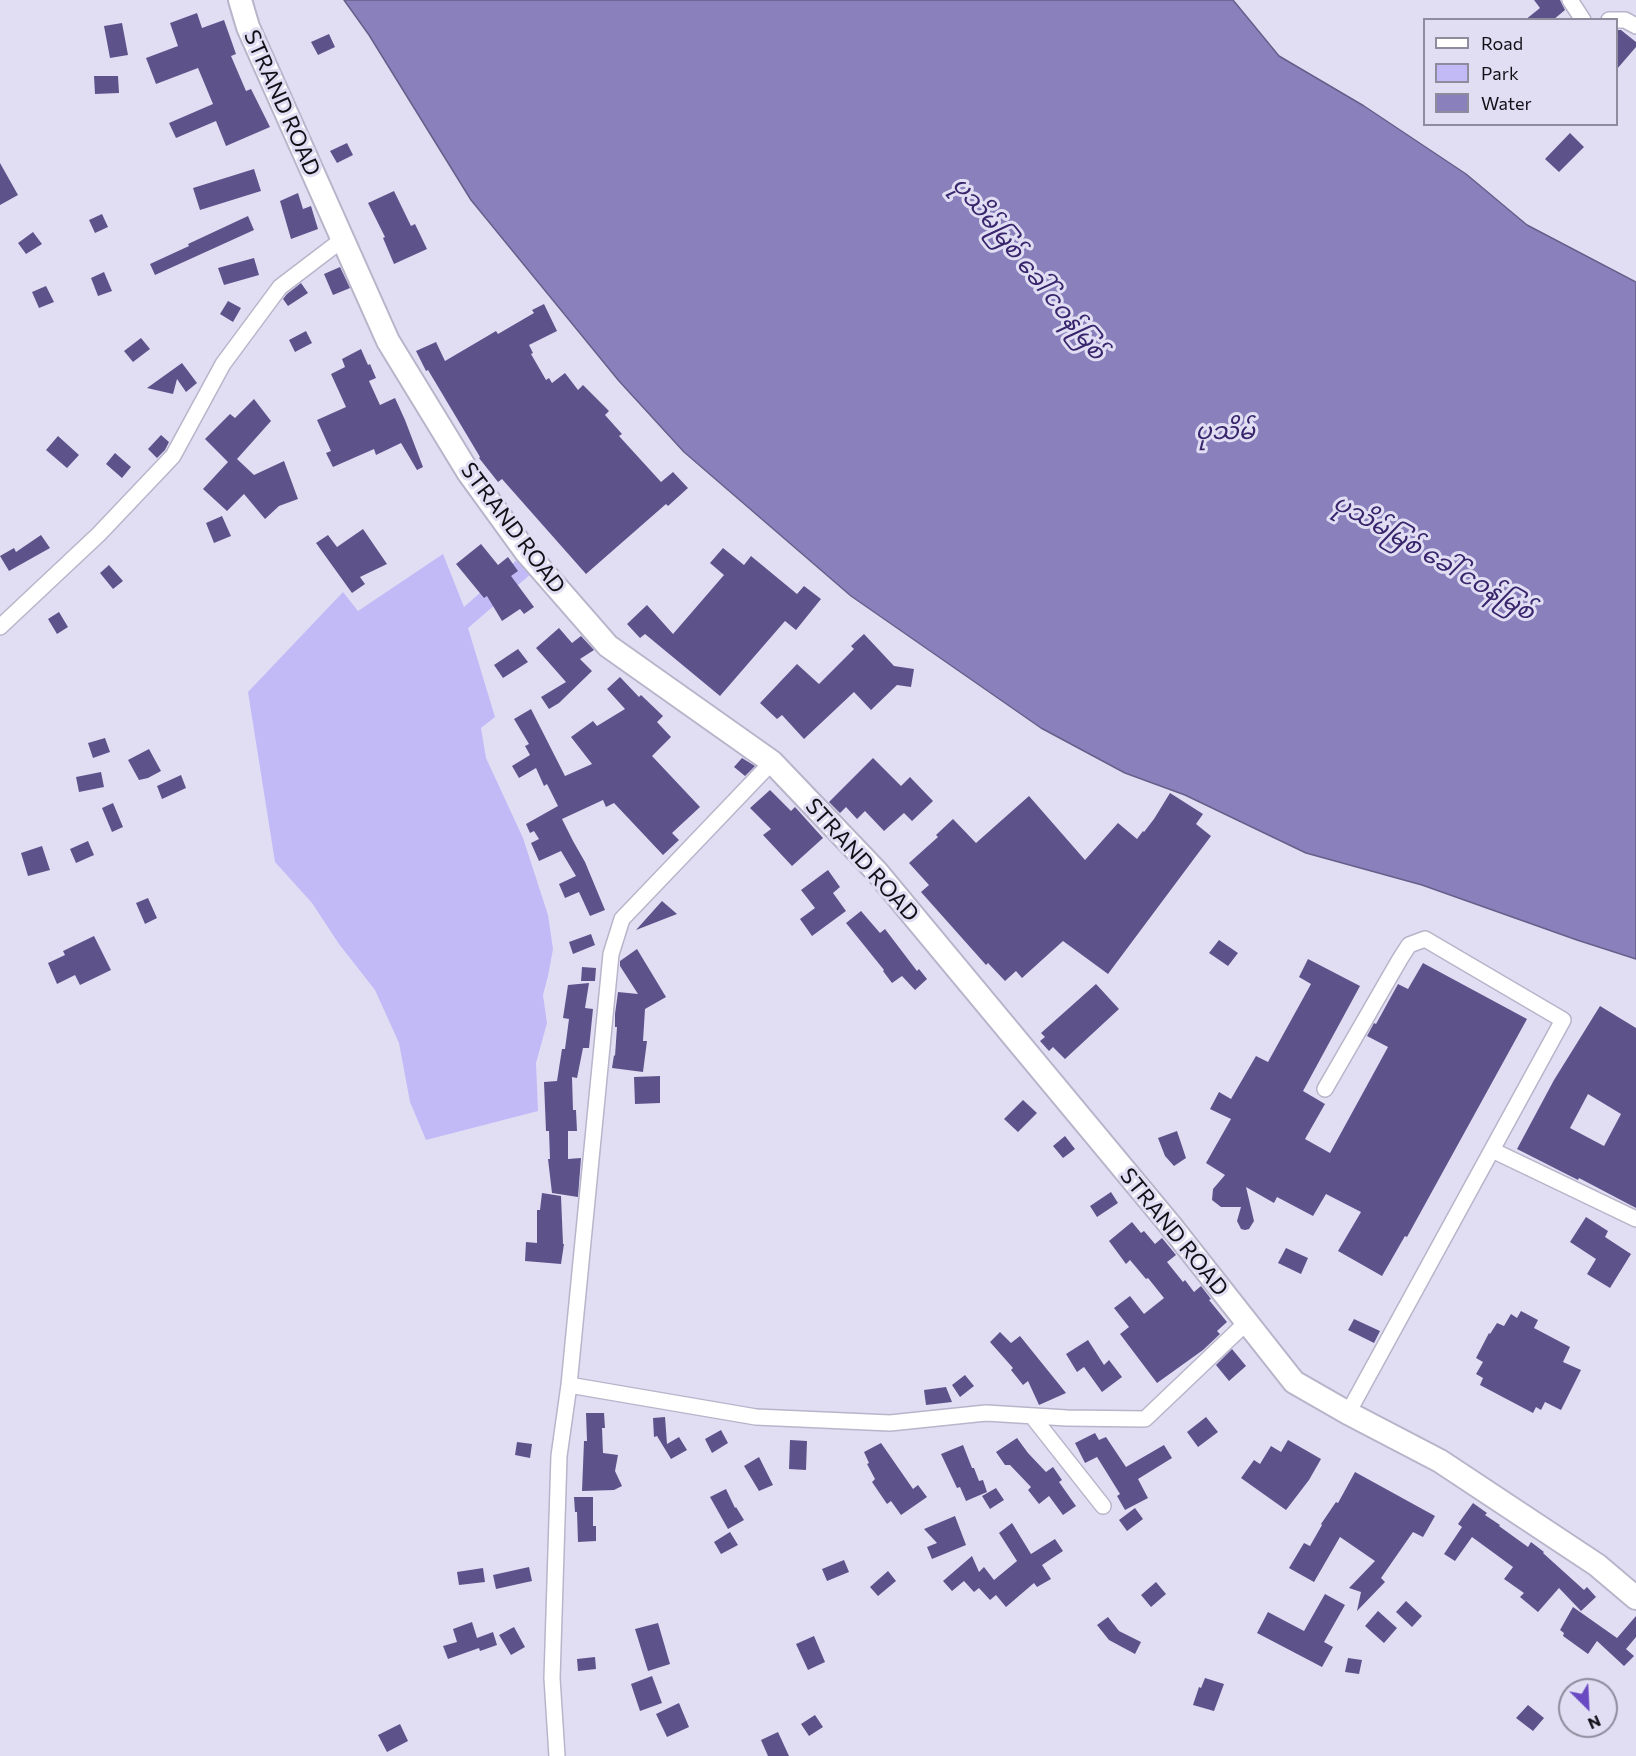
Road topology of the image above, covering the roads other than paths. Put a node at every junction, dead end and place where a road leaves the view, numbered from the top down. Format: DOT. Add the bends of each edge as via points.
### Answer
graph roads {
  1 [pos="240,0"];
  2 [pos="1570,0"];
  3 [pos="1582,18"];
  4 [pos="1618,20"];
  5 [pos="1636,26"];
  6 [pos="343,239"];
  7 [pos="0,627"];
  8 [pos="772,762"];
  9 [pos="1325,1089"];
  10 [pos="1492,1150"];
  11 [pos="1636,1219"];
  12 [pos="1247,1322"];
  13 [pos="569,1385"];
  14 [pos="1348,1413"];
  15 [pos="1032,1416"];
  16 [pos="1103,1506"];
  17 [pos="1636,1598"];
  18 [pos="557,1756"];
  1 -- 6 [label="main road, STRAND ROAD" via="248,27"];
  2 -- 3 [label="street"];
  4 -- 5 [label="street"];
  6 -- 7 [label="street" via="280,287 223,364 172,456 99,534"];
  6 -- 8 [label="main road, STRAND ROAD" via="388,341 468,472 526,552 608,646"];
  8 -- 12 [label="main road, STRAND ROAD" via="877,872"];
  8 -- 13 [label="street" via="622,919 611,954"];
  9 -- 10 [label="street" via="1409,945 1425,939 1563,1020"];
  10 -- 11 [label="street"];
  10 -- 14 [label="street"];
  12 -- 14 [label="main road, STRAND ROAD" via="1294,1382"];
  12 -- 15 [label="street" via="1145,1419"];
  13 -- 15 [label="street" via="756,1417 890,1423 986,1413"];
  13 -- 18 [label="street" via="560,1456 552,1678"];
  14 -- 17 [label="main road, STRAND ROAD" via="1440,1461 1597,1565"];
  15 -- 16 [label="street"];
}
